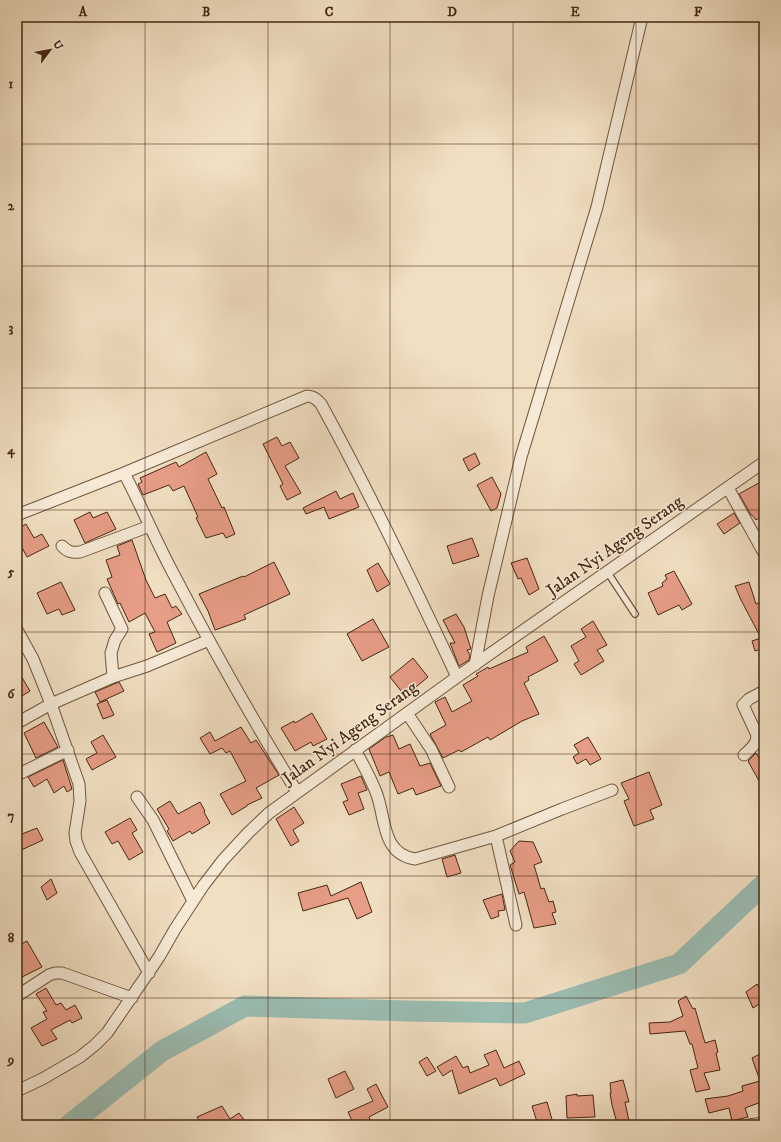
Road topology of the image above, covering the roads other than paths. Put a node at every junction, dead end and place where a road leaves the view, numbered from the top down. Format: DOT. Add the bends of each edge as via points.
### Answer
graph roads {
  1 [pos="642,17"];
  2 [pos="764,462"];
  3 [pos="124,473"];
  4 [pos="728,488"];
  5 [pos="17,516"];
  6 [pos="150,526"];
  7 [pos="62,546"];
  8 [pos="764,553"];
  9 [pos="608,573"];
  10 [pos="105,593"];
  11 [pos="635,614"];
  12 [pos="17,630"];
  13 [pos="208,640"];
  14 [pos="476,665"];
  15 [pos="114,677"];
  16 [pos="457,677"];
  17 [pos="764,691"];
  18 [pos="51,704"];
  19 [pos="407,714"];
  20 [pos="17,723"];
  21 [pos="68,750"];
  22 [pos="355,750"];
  23 [pos="744,755"];
  24 [pos="17,775"];
  25 [pos="449,787"];
  26 [pos="612,790"];
  27 [pos="297,792"];
  28 [pos="137,797"];
  29 [pos="496,836"];
  30 [pos="193,901"];
  31 [pos="516,925"];
  32 [pos="149,973"];
  33 [pos="17,996"];
  34 [pos="132,998"];
  35 [pos="17,1091"];
  36 [pos="764,1123"];
  37 [pos="749,1125"];
  1 -- 14 [label="street" via="596,208 521,456 488,596"];
  2 -- 4 [label="street, Jalan Nyi Ageng Serang"];
  3 -- 5 [label="street"];
  3 -- 6 [label="street"];
  3 -- 16 [label="street" via="307,396 317,399 342,441"];
  4 -- 8 [label="street"];
  4 -- 9 [label="street, Jalan Nyi Ageng Serang"];
  6 -- 7 [label="street" via="80,552 72,553"];
  6 -- 13 [label="street"];
  9 -- 11 [label="lane"];
  9 -- 14 [label="street, Jalan Nyi Ageng Serang"];
  10 -- 15 [label="street" via="122,629 112,647"];
  12 -- 18 [label="street"];
  13 -- 15 [label="street"];
  13 -- 27 [label="street"];
  14 -- 16 [label="street, Jalan Nyi Ageng Serang"];
  15 -- 18 [label="street"];
  16 -- 19 [label="street, Jalan Nyi Ageng Serang"];
  17 -- 23 [label="street" via="748,699 743,705 757,735 756,744"];
  18 -- 20 [label="street"];
  18 -- 21 [label="street"];
  19 -- 22 [label="street, Jalan Nyi Ageng Serang"];
  19 -- 25 [label="street" via="431,749"];
  21 -- 24 [label="street"];
  21 -- 32 [label="street" via="80,793 76,841"];
  22 -- 27 [label="street, Jalan Nyi Ageng Serang"];
  22 -- 29 [label="street" via="376,794 389,840 396,851 405,857 415,858"];
  26 -- 29 [label="street"];
  27 -- 30 [label="street, Jalan Nyi Ageng Serang" via="248,833 223,860"];
  28 -- 30 [label="street" via="153,820"];
  29 -- 31 [label="street"];
  30 -- 32 [label="street, Jalan Nyi Ageng Serang"];
  32 -- 34 [label="street, Jalan Nyi Ageng Serang"];
  33 -- 34 [label="street" via="49,974 62,973"];
  34 -- 35 [label="street, Jalan Nyi Ageng Serang" via="108,1033 95,1045 80,1057"];
  36 -- 37 [label="street"];
}
